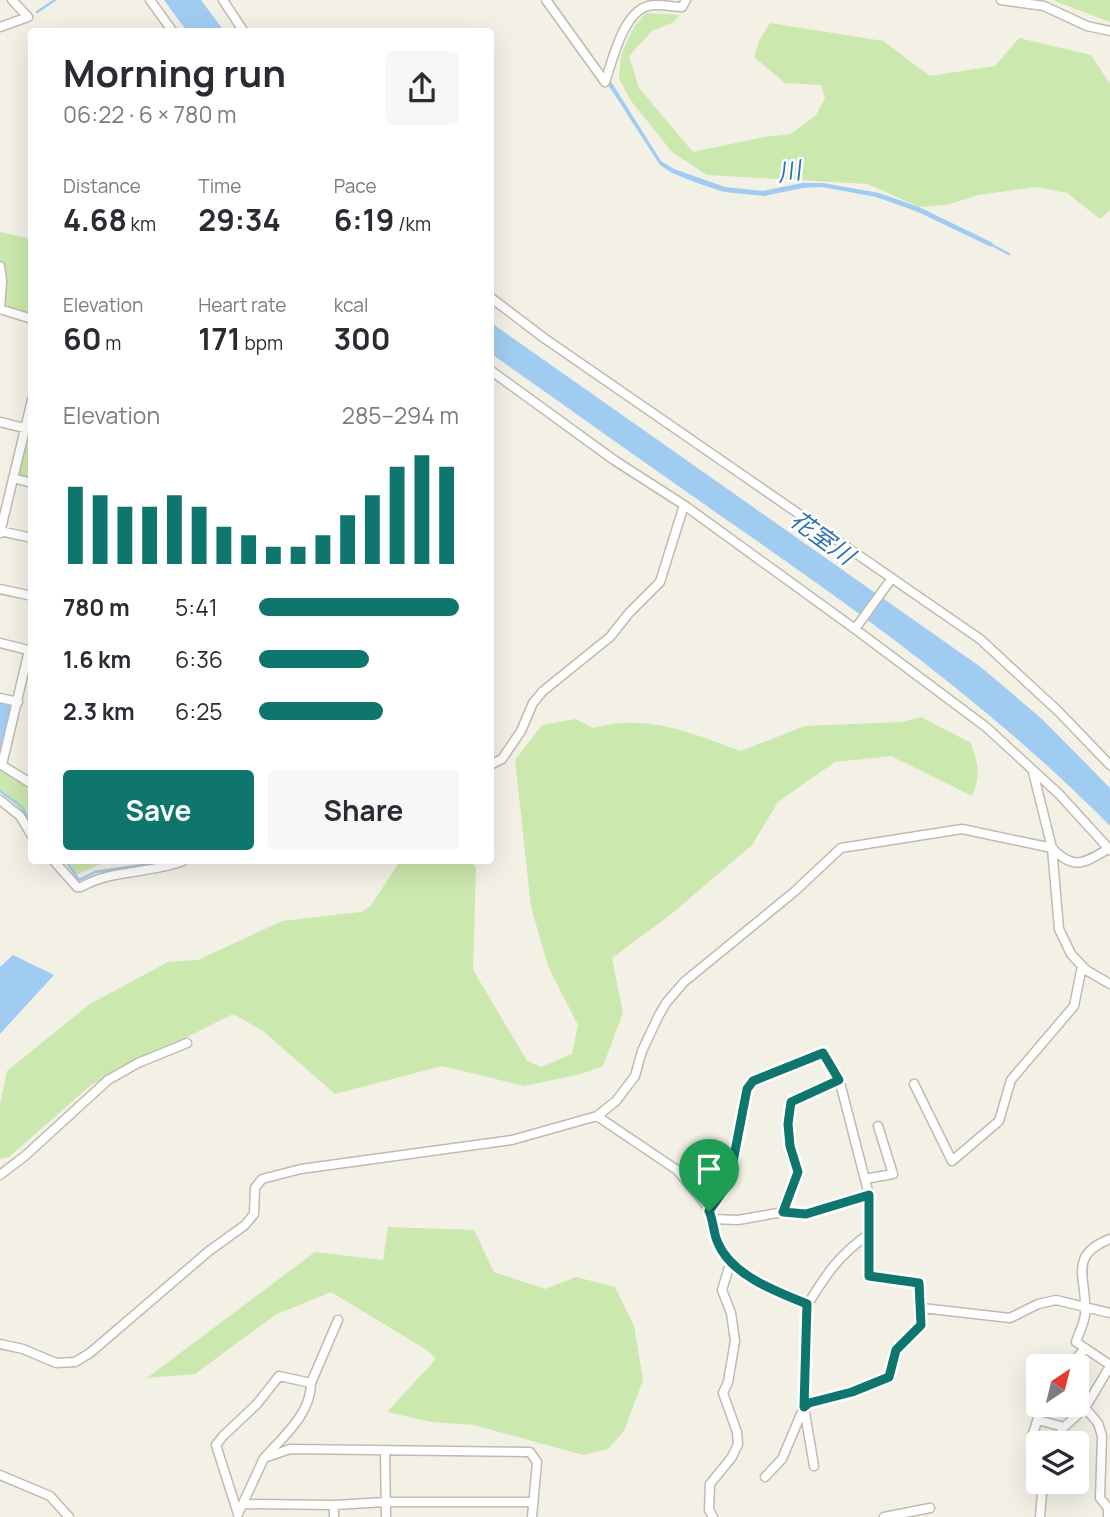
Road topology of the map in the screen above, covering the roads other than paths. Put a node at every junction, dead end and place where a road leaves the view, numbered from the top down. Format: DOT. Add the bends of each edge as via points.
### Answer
graph roads {
  1 [pos="12,0"];
  2 [pos="150,0"];
  3 [pos="223,0"];
  4 [pos="546,0"];
  5 [pos="686,0"];
  6 [pos="1001,0"];
  7 [pos="0,27"];
  8 [pos="170,28"];
  9 [pos="241,28"];
  10 [pos="1110,31"];
  11 [pos="0,266"];
  12 [pos="494,300"];
  13 [pos="0,309"];
  14 [pos="28,317"];
  15 [pos="494,373"];
  16 [pos="0,422"];
  17 [pos="28,429"];
  18 [pos="13,478"];
  19 [pos="28,482"];
  20 [pos="684,505"];
  21 [pos="0,532"];
  22 [pos="28,537"];
  23 [pos="892,578"];
  24 [pos="0,589"];
  25 [pos="28,595"];
  26 [pos="855,629"];
  27 [pos="0,643"];
  28 [pos="28,650"];
  29 [pos="28,660"];
  30 [pos="0,698"];
  31 [pos="18,702"];
  32 [pos="494,763"];
  33 [pos="1,764"];
  34 [pos="1110,765"];
  35 [pos="1033,769"];
  36 [pos="28,781"];
  37 [pos="0,800"];
  38 [pos="28,829"];
  39 [pos="1052,848"];
  40 [pos="1110,849"];
  41 [pos="57,864"];
  42 [pos="176,864"];
  43 [pos="1082,966"];
  44 [pos="1110,984"];
  45 [pos="187,1043"];
  46 [pos="839,1080"];
  47 [pos="914,1084"];
  48 [pos="597,1116"];
  49 [pos="877,1126"];
  50 [pos="0,1175"];
  51 [pos="864,1179"];
  52 [pos="869,1195"];
  53 [pos="783,1212"];
  54 [pos="711,1215"];
  55 [pos="870,1233"];
  56 [pos="1110,1239"];
  57 [pos="730,1264"];
  58 [pos="807,1304"];
  59 [pos="1084,1305"];
  60 [pos="922,1308"];
  61 [pos="1110,1313"];
  62 [pos="338,1320"];
  63 [pos="0,1344"];
  64 [pos="1085,1348"];
  65 [pos="1080,1354"];
  66 [pos="1110,1365"];
  67 [pos="310,1383"];
  68 [pos="1089,1401"];
  69 [pos="804,1407"];
  70 [pos="1089,1413"];
  71 [pos="1074,1418"];
  72 [pos="1038,1420"];
  73 [pos="1064,1427"];
  74 [pos="1034,1431"];
  75 [pos="1062,1431"];
  76 [pos="385,1451"];
  77 [pos="264,1458"];
  78 [pos="814,1466"];
  79 [pos="0,1475"];
  80 [pos="765,1477"];
  81 [pos="1042,1494"];
  82 [pos="386,1502"];
  83 [pos="533,1502"];
  84 [pos="244,1504"];
  85 [pos="334,1506"];
  86 [pos="930,1508"];
  87 [pos="239,1516"];
  88 [pos="69,1517"];
  89 [pos="334,1517"];
  90 [pos="386,1517"];
  91 [pos="532,1517"];
  92 [pos="713,1517"];
  93 [pos="884,1517"];
  94 [pos="1040,1517"];
  95 [pos="1108,1517"];
  1 -- 7 [label="street" via="28,17"];
  2 -- 8 [label="street"];
  3 -- 9 [label="street"];
  4 -- 5 [label="street" via="605,82 623,32 636,12 650,5 682,7"];
  6 -- 10 [label="street" via="1044,6"];
  11 -- 13 [label="street"];
  12 -- 23 [label="street"];
  13 -- 14 [label="street"];
  15 -- 20 [label="street"];
  16 -- 17 [label="street"];
  17 -- 18 [label="street"];
  18 -- 19 [label="street"];
  18 -- 21 [label="street"];
  20 -- 26 [label="street"];
  20 -- 32 [label="street" via="660,582 610,637 543,691 502,759"];
  21 -- 22 [label="street"];
  23 -- 26 [label="street"];
  23 -- 34 [label="street" via="980,639"];
  24 -- 25 [label="street"];
  26 -- 35 [label="street" via="986,727"];
  27 -- 28 [label="street"];
  29 -- 31 [label="street"];
  30 -- 31 [label="street"];
  31 -- 33 [label="street"];
  33 -- 36 [label="street"];
  35 -- 39 [label="street"];
  35 -- 40 [label="street"];
  37 -- 38 [label="street"];
  39 -- 40 [label="street" via="1072,863 1083,863"];
  39 -- 43 [label="street" via="1059,929"];
  39 -- 48 [label="street" via="962,829 841,848 684,982 666,1003 635,1076"];
  41 -- 42 [label="street" via="81,887 107,876"];
  43 -- 44 [label="street"];
  43 -- 47 [label="street" via="1074,1006 1011,1080 999,1121 952,1161"];
  45 -- 50 [label="street" via="108,1080"];
  46 -- 51 [label="street"];
  46 -- 53 [label="street" via="791,1102 790,1146 798,1172"];
  46 -- 54 [label="street" via="823,1053 753,1081 747,1089 731,1172"];
  48 -- 54 [label="street" via="677,1170"];
  48 -- 63 [label="street" via="512,1140 328,1165 261,1179 255,1188 254,1214 245,1224 90,1353 75,1362 56,1363"];
  49 -- 51 [label="street" via="893,1174"];
  51 -- 52 [label="street"];
  52 -- 53 [label="street" via="806,1214"];
  52 -- 55 [label="street"];
  53 -- 54 [label="street" via="738,1220"];
  54 -- 57 [label="street" via="717,1242"];
  55 -- 58 [label="street" via="832,1266"];
  55 -- 60 [label="street" via="869,1276 919,1283"];
  56 -- 59 [label="street" via="1084,1256"];
  57 -- 58 [label="street" via="767,1288"];
  57 -- 92 [label="street" via="722,1290 735,1341 723,1393 738,1444 710,1484"];
  58 -- 69 [label="street"];
  59 -- 60 [label="street" via="1056,1300 1010,1318"];
  59 -- 61 [label="street"];
  59 -- 64 [label="street" via="1076,1342"];
  60 -- 69 [label="street" via="921,1325 896,1350 889,1377"];
  62 -- 67 [label="street"];
  64 -- 65 [label="street"];
  64 -- 66 [label="street"];
  66 -- 68 [label="street"];
  67 -- 77 [label="street" via="311,1396 302,1413"];
  67 -- 87 [label="street" via="279,1376 216,1445"];
  69 -- 78 [label="street"];
  69 -- 80 [label="street" via="782,1459"];
  70 -- 95 [label="street" via="1102,1437 1100,1498"];
  71 -- 73 [label="street"];
  72 -- 73 [label="street"];
  72 -- 74 [label="street"];
  73 -- 75 [label="street"];
  76 -- 77 [label="street" via="290,1449"];
  76 -- 82 [label="street"];
  76 -- 83 [label="street" via="530,1452 537,1462"];
  77 -- 84 [label="street"];
  79 -- 88 [label="street" via="50,1496"];
  81 -- 94 [label="street"];
  82 -- 83 [label="street"];
  82 -- 85 [label="street"];
  82 -- 90 [label="street"];
  83 -- 91 [label="street"];
  84 -- 85 [label="street"];
  84 -- 87 [label="street"];
  85 -- 89 [label="street"];
  86 -- 93 [label="street"];
}
